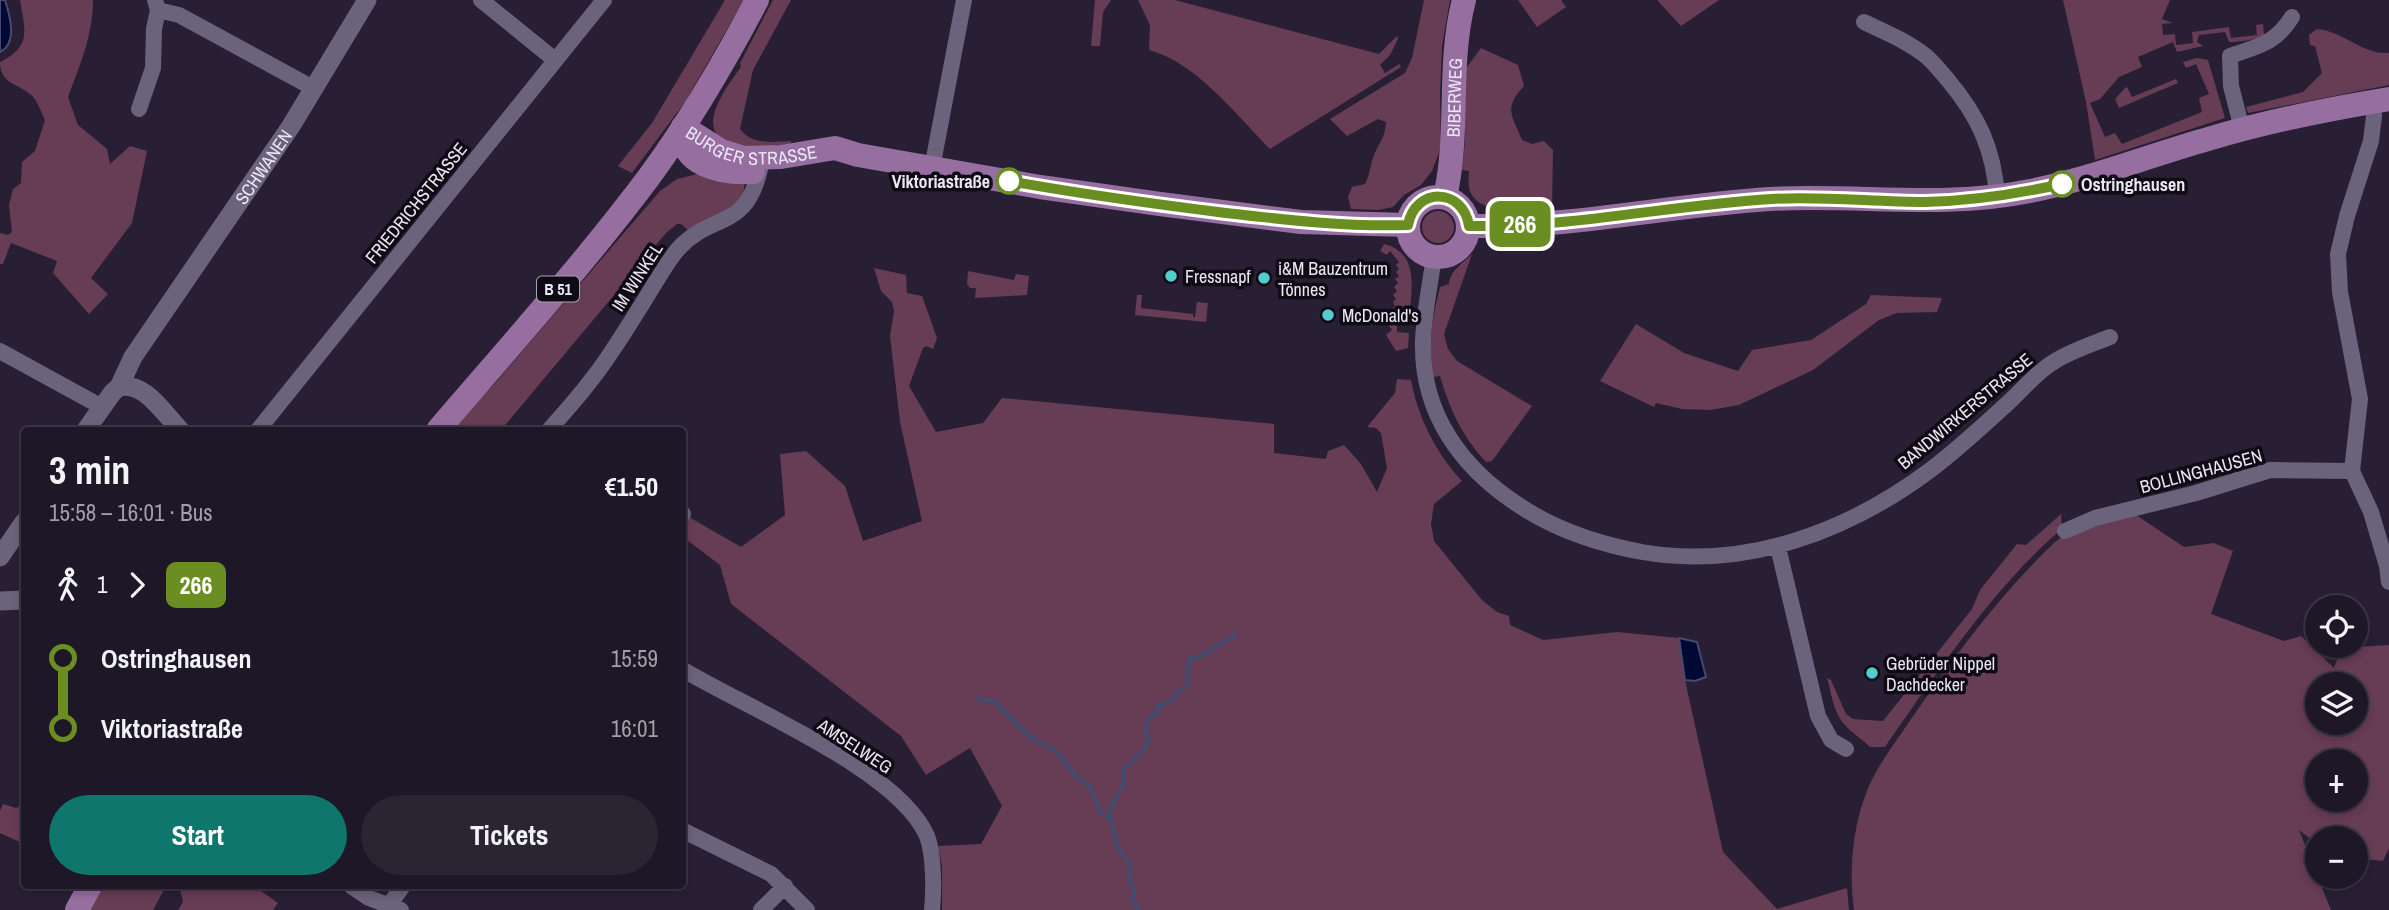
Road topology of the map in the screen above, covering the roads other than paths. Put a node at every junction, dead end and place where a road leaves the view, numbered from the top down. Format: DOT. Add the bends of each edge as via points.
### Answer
graph roads {
  1 [pos="367,0"];
  2 [pos="481,0"];
  3 [pos="604,0"];
  4 [pos="1464,0"];
  5 [pos="960,1"];
  6 [pos="755,4"];
  7 [pos="156,5"];
  8 [pos="2292,17"];
  9 [pos="1864,22"];
  10 [pos="555,61"];
  11 [pos="315,89"];
  12 [pos="2380,100"];
  13 [pos="139,109"];
  14 [pos="683,127"];
  15 [pos="2242,129"];
  16 [pos="761,165"];
  17 [pos="710,167"];
  18 [pos="932,168"];
  19 [pos="648,178"];
  20 [pos="1445,197"];
  21 [pos="1997,197"];
  22 [pos="1408,225"];
  23 [pos="1469,226"];
  24 [pos="1434,257"];
  25 [pos="153,329"];
  26 [pos="2110,337"];
  27 [pos="0,351"];
  28 [pos="119,387"];
  29 [pos="141,389"];
  30 [pos="102,408"];
  31 [pos="88,427"];
  32 [pos="177,427"];
  33 [pos="260,427"];
  34 [pos="441,427"];
  35 [pos="551,427"];
  36 [pos="2352,471"];
  37 [pos="21,526"];
  38 [pos="2065,531"];
  39 [pos="1778,547"];
  40 [pos="0,557"];
  41 [pos="2389,582"];
  42 [pos="21,600"];
  43 [pos="0,601"];
  44 [pos="686,671"];
  45 [pos="1846,749"];
  46 [pos="686,832"];
  47 [pos="785,886"];
  48 [pos="88,889"];
  49 [pos="356,889"];
  50 [pos="402,889"];
  51 [pos="395,908"];
  52 [pos="77,910"];
  53 [pos="761,910"];
  54 [pos="807,910"];
  55 [pos="932,910"];
  1 -- 11 [label="street, SCHWANEN"];
  2 -- 10 [label="street"];
  3 -- 10 [label="street, FRIEDRICHSTRASSE"];
  4 -- 20 [label="main road, BIBERWEG" via="1455,50 1454,137"];
  5 -- 18 [label="street"];
  6 -- 14 [label="main road, B 51"];
  7 -- 11 [label="street"];
  7 -- 13 [label="street" via="153,68"];
  8 -- 15 [label="street" via="2268,43 2230,56 2231,86"];
  9 -- 21 [label="street" via="1926,56 1968,103 1986,143"];
  10 -- 33 [label="street, FRIEDRICHSTRASSE"];
  11 -- 25 [label="street, SCHWANEN"];
  12 -- 15 [label="main road"];
  12 -- 36 [label="street" via="2338,254 2340,292 2360,399"];
  14 -- 16 [label="main road, BURGER STRASSE" via="721,151"];
  14 -- 17 [label="main road, BURGER STRASSE" via="687,152"];
  14 -- 19 [label="main road, B 51"];
  15 -- 21 [label="main road" via="2062,184"];
  16 -- 17 [label="main road, BURGER STRASSE" via="734,172"];
  16 -- 18 [label="main road, BURGER STRASSE" via="835,162 858,155"];
  16 -- 35 [label="street, IM WINKEL" via="740,211 697,233 670,258 606,361"];
  17 -- 19 [label="main road" via="678,168"];
  18 -- 22 [label="main road, BURGER STRASSE" via="1260,217"];
  19 -- 34 [label="main road, B 51"];
  20 -- 22 [label="main road" via="1417,205"];
  20 -- 23 [label="main road" via="1462,208"];
  21 -- 23 [label="main road" via="1927,202 1772,199"];
  22 -- 24 [label="main road" via="1415,246"];
  23 -- 24 [label="main road" via="1466,241 1456,252"];
  24 -- 39 [label="street, BANDWIRKERSTRASSE" via="1423,338 1429,389 1452,444 1490,486 1553,525 1623,549 1705,557"];
  25 -- 28 [label="street, SCHWANEN"];
  25 -- 29 [label="street, SCHWANEN" via="142,365"];
  26 -- 39 [label="street, BANDWIRKERSTRASSE" via="2049,365 1956,449 1900,491 1848,519"];
  27 -- 30 [label="street"];
  28 -- 29 [label="street"];
  28 -- 30 [label="street, SCHWANEN"];
  29 -- 32 [label="street"];
  30 -- 31 [label="street, SCHWANEN"];
  36 -- 38 [label="street, BOLLINGHAUSEN" via="2270,470 2095,518"];
  36 -- 41 [label="street" via="2371,512"];
  37 -- 40 [label="street"];
  39 -- 45 [label="street" via="1818,716 1831,740"];
  42 -- 43 [label="street"];
  44 -- 55 [label="street, AMSELWEG" via="848,760 913,812 928,838"];
  46 -- 47 [label="street" via="764,869"];
  47 -- 53 [label="street"];
  47 -- 54 [label="street"];
  48 -- 52 [label="main road"];
  49 -- 51 [label="street"];
  50 -- 51 [label="street"];
}
